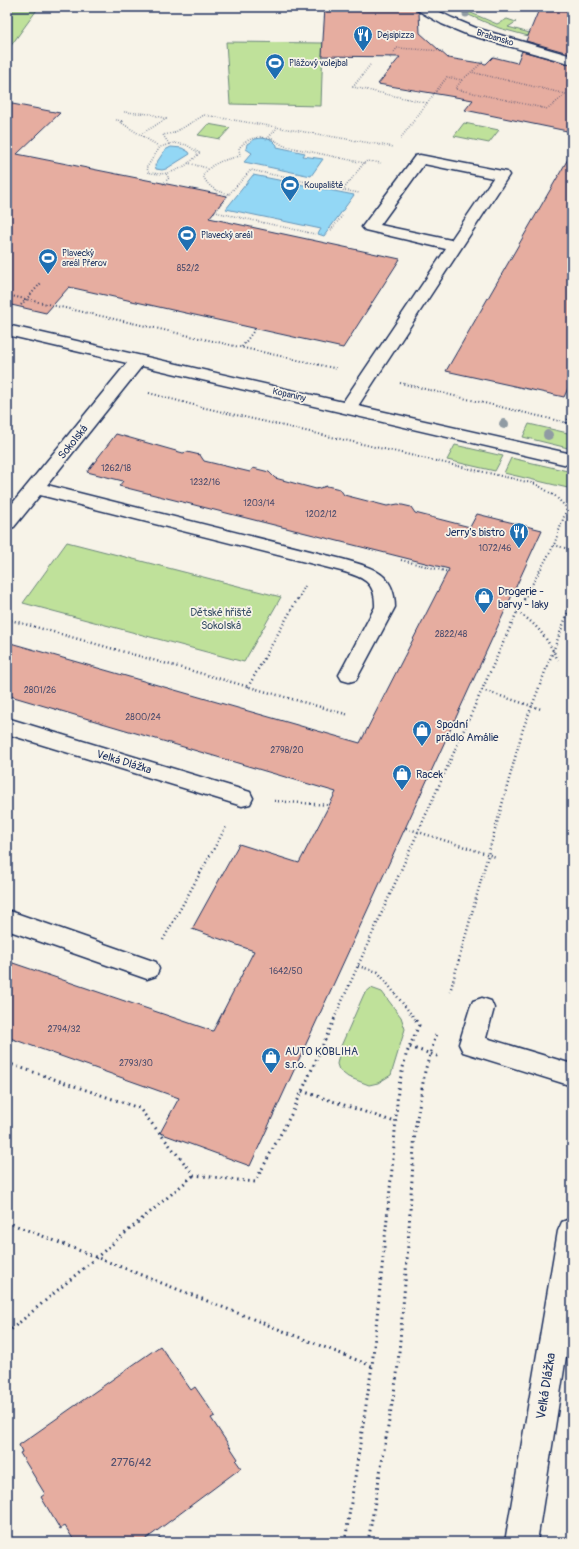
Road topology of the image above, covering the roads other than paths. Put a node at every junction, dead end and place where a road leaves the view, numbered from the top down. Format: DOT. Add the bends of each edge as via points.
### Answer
graph roads {
  1 [pos="421,7"];
  2 [pos="572,60"];
  3 [pos="455,246"];
  4 [pos="7,314"];
  5 [pos="7,330"];
  6 [pos="7,345"];
  7 [pos="84,347"];
  8 [pos="115,354"];
  9 [pos="138,360"];
  10 [pos="348,408"];
  11 [pos="572,460"];
  12 [pos="36,488"];
  13 [pos="7,524"];
  14 [pos="349,675"];
  15 [pos="7,726"];
  16 [pos="242,798"];
  17 [pos="7,920"];
  18 [pos="147,970"];
  19 [pos="482,1008"];
  20 [pos="572,1075"];
  21 [pos="572,1231"];
  22 [pos="521,1542"];
  1 -- 2 [label="street, Brabansko" via="471,31"];
  3 -- 3 [label="street" via="502,176 420,159 370,227"];
  3 -- 10 [label="street"];
  4 -- 8 [label="street" via="98,339"];
  5 -- 7 [label="street, Kopaniny"];
  6 -- 7 [label="street" via="33,351 62,352"];
  7 -- 8 [label="street, Kopaniny"];
  8 -- 9 [label="street, Kopaniny"];
  9 -- 10 [label="street, Kopaniny"];
  9 -- 12 [label="street, Sokolská"];
  10 -- 11 [label="street, Kopaniny"];
  12 -- 13 [label="street, Sokolská"];
  12 -- 14 [label="street" via="360,570 371,575 384,588 387,598 385,607"];
  15 -- 16 [label="street, Velká Dlážka"];
  17 -- 18 [label="street"];
  19 -- 20 [label="street" via="472,1044"];
  21 -- 22 [label="street, Velká Dlážka"];
}
